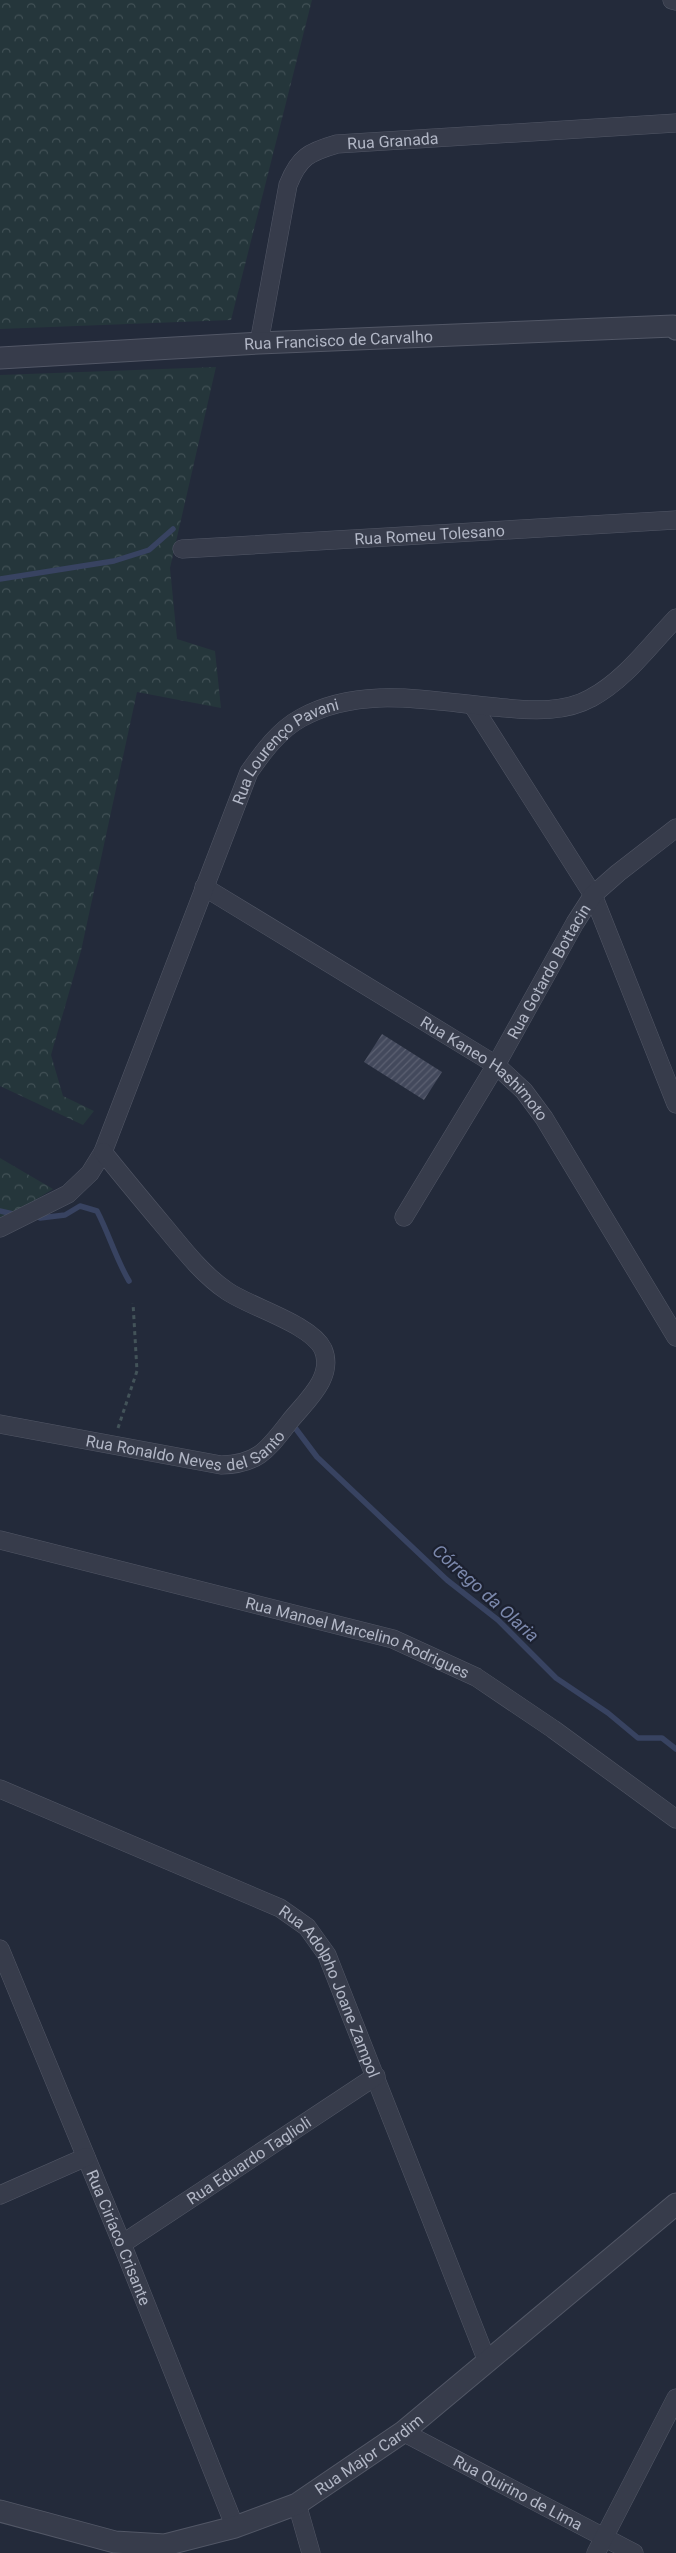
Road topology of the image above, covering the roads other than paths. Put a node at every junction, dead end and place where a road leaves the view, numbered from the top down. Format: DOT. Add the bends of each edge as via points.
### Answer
graph roads {
  1 [pos="672,0"];
  2 [pos="676,2"];
  3 [pos="676,123"];
  4 [pos="675,327"];
  5 [pos="259,342"];
  6 [pos="0,358"];
  7 [pos="676,520"];
  8 [pos="182,549"];
  9 [pos="676,618"];
  10 [pos="473,706"];
  11 [pos="676,828"];
  12 [pos="204,887"];
  13 [pos="594,895"];
  14 [pos="496,1065"];
  15 [pos="676,1104"];
  16 [pos="103,1152"];
  17 [pos="404,1217"];
  18 [pos="0,1228"];
  19 [pos="676,1337"];
  20 [pos="0,1424"];
  21 [pos="0,1540"];
  22 [pos="0,1790"];
  23 [pos="676,1819"];
  24 [pos="0,1949"];
  25 [pos="376,2076"];
  26 [pos="86,2157"];
  27 [pos="0,2195"];
  28 [pos="676,2204"];
  29 [pos="122,2244"];
  30 [pos="487,2361"];
  31 [pos="676,2398"];
  32 [pos="402,2432"];
  33 [pos="297,2504"];
  34 [pos="0,2511"];
  35 [pos="235,2527"];
  36 [pos="604,2537"];
  37 [pos="133,2549"];
  38 [pos="310,2553"];
  39 [pos="596,2553"];
  40 [pos="634,2553"];
  1 -- 2 [label="street"];
  3 -- 5 [label="street, Rua Granada" via="337,144 305,156 288,185"];
  4 -- 5 [label="street, Rua Francisco de Carvalho"];
  5 -- 6 [label="street, Rua Francisco de Carvalho"];
  7 -- 8 [label="street, Rua Romeu Tolesano"];
  9 -- 10 [label="street, Rua Lourenço Pavani" via="613,684 590,699 535,711"];
  10 -- 12 [label="street, Rua Lourenço Pavani" via="385,696 332,705 301,718 270,744 249,772"];
  10 -- 13 [label="street"];
  11 -- 13 [label="street, Rua Gotardo Bottacin"];
  12 -- 14 [label="street, Rua Kaneo Hashimoto"];
  12 -- 16 [label="street, Rua Lourenço Pavani"];
  13 -- 14 [label="street, Rua Gotardo Bottacin"];
  13 -- 15 [label="street"];
  14 -- 17 [label="street, Rua Gotardo Bottacin"];
  14 -- 19 [label="street, Rua Kaneo Hashimoto" via="524,1091 544,1118"];
  16 -- 18 [label="street, Rua Lourenço Pavani" via="90,1173 68,1194"];
  16 -- 20 [label="street, Rua Ronaldo Neves del Santo" via="194,1262 220,1286 310,1334 322,1348 326,1364 323,1379 267,1450 240,1465 221,1465"];
  21 -- 23 [label="street, Rua Manoel Marcelino Rodrigues" via="393,1639 476,1677"];
  22 -- 25 [label="street, Rua Adolpho Joane Zampol" via="280,1908 307,1927 327,1955"];
  24 -- 26 [label="street, Rua Ciríaco Crisante"];
  25 -- 29 [label="street, Rua Eduardo Taglioli"];
  25 -- 30 [label="street, Rua Adolpho Joane Zampol"];
  26 -- 27 [label="street"];
  26 -- 29 [label="street, Rua Ciríaco Crisante"];
  28 -- 30 [label="street, Rua Major Cardim"];
  29 -- 35 [label="street, Rua Ciríaco Crisante"];
  30 -- 32 [label="street, Rua Major Cardim"];
  31 -- 36 [label="street"];
  32 -- 33 [label="street, Rua Major Cardim"];
  32 -- 36 [label="street, Rua Quirino de Lima"];
  33 -- 35 [label="street, Rua Major Cardim"];
  33 -- 38 [label="street"];
  34 -- 37 [label="street, Rua Major Cardim"];
  35 -- 37 [label="street, Rua Major Cardim" via="173,2544"];
  36 -- 39 [label="street"];
  36 -- 40 [label="street, Rua Quirino de Lima"];
}
